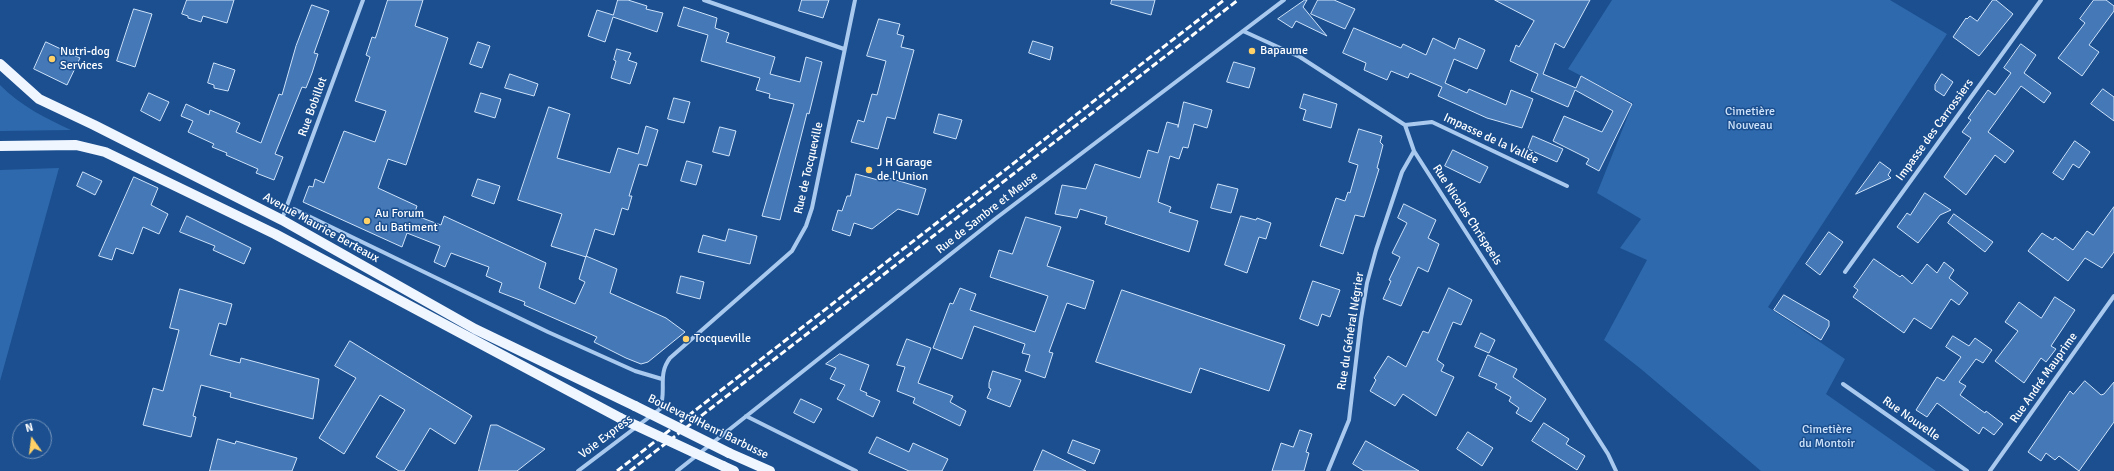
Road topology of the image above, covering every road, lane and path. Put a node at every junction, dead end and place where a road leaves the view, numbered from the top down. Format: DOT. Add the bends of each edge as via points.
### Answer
graph roads {
  1 [pos="363,0"];
  2 [pos="704,0"];
  3 [pos="855,0"];
  4 [pos="1284,0"];
  5 [pos="2041,0"];
  6 [pos="1244,31"];
  7 [pos="844,49"];
  8 [pos="0,64"];
  9 [pos="1405,125"];
  10 [pos="0,146"];
  11 [pos="1414,150"];
  12 [pos="1567,186"];
  13 [pos="294,209"];
  14 [pos="282,220"];
  15 [pos="1846,272"];
  16 [pos="2114,296"];
  17 [pos="662,378"];
  18 [pos="1843,384"];
  19 [pos="635,406"];
  20 [pos="746,416"];
  21 [pos="578,471"];
  22 [pos="678,471"];
  23 [pos="734,471"];
  24 [pos="770,471"];
  25 [pos="856,471"];
  26 [pos="1328,471"];
  27 [pos="1616,471"];
  28 [pos="1967,471"];
  29 [pos="1990,471"];
  1 -- 14 [label="street, Rue Bobillot"];
  2 -- 7 [label="street"];
  3 -- 7 [label="street, Rue de Tocqueville"];
  4 -- 6 [label="street, Rue de Sambre et Meuse"];
  5 -- 15 [label="street, Impasse des Carrossiers"];
  6 -- 9 [label="street" via="1300,57"];
  6 -- 20 [label="street, Rue de Sambre et Meuse" via="1002,214"];
  7 -- 17 [label="street, Rue de Tocqueville" via="812,208 806,226 792,250 670,358 664,366"];
  8 -- 14 [label="main road, Avenue Maurice Berteaux" via="39,99"];
  9 -- 11 [label="street, Rue Nicolas Chrispeels"];
  9 -- 12 [label="street, Impasse de la Vallée" via="1432,122"];
  10 -- 23 [label="main road, bridge" via="76,146 105,152 275,234 620,418"];
  11 -- 26 [label="street, Rue du Général Négrier" via="1402,172 1367,283 1349,420"];
  11 -- 27 [label="street, Rue Nicolas Chrispeels" via="1608,454"];
  13 -- 17 [label="street, Avenue Maurice Berteaux" via="562,338 635,371"];
  14 -- 19 [label="main road, Avenue Maurice Berteaux" via="475,329"];
  16 -- 29 [label="street, Rue André Mauprime"];
  17 -- 21 [label="street, Voie Express" via="663,400 660,409"];
  18 -- 28 [label="street, Rue Nouvelle"];
  19 -- 24 [label="main road, Boulevard Henri Barbusse, bridge"];
  20 -- 22 [label="street, Rue de Sambre et Meuse"];
  20 -- 25 [label="street"];
}
